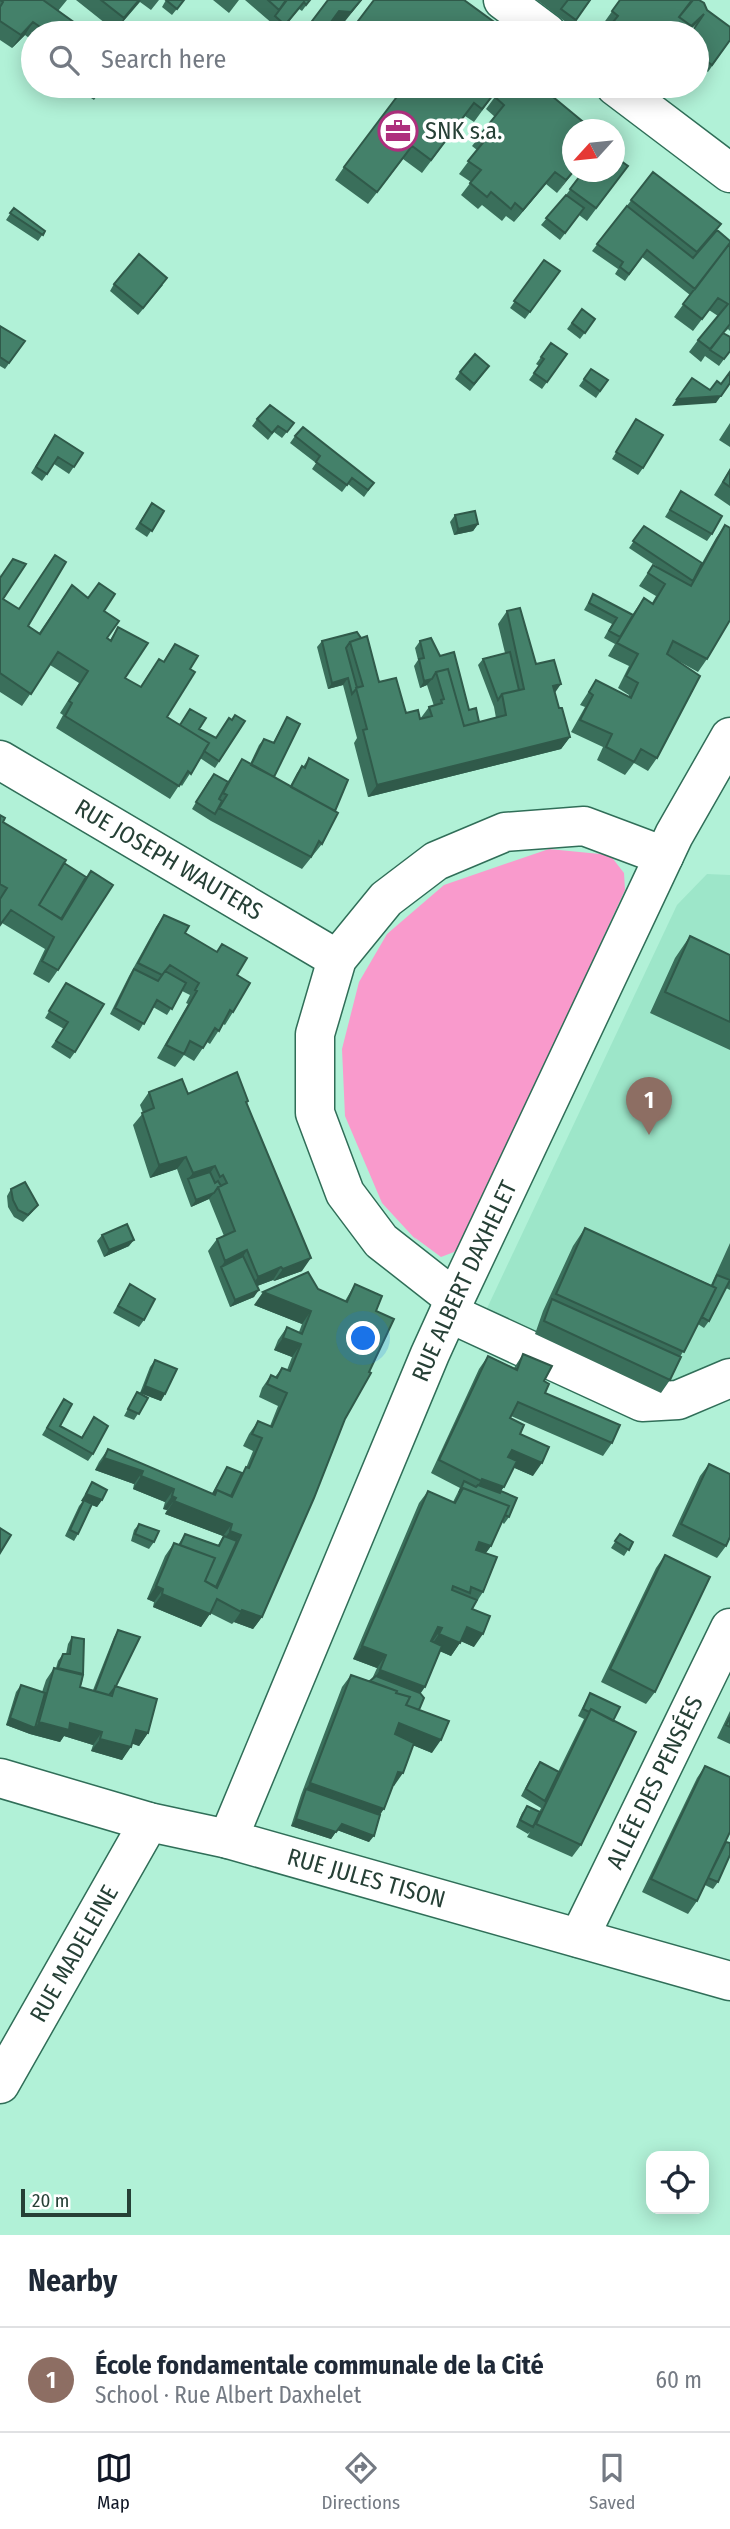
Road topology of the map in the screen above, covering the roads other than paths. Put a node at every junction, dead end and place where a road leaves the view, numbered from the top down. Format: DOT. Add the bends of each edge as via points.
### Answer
graph roads {
  1 [pos="503,0"];
  2 [pos="531,21"];
  3 [pos="631,98"];
  4 [pos="730,173"];
  5 [pos="730,737"];
  6 [pos="0,760"];
  7 [pos="664,856"];
  8 [pos="337,959"];
  9 [pos="452,1306"];
  10 [pos="730,1378"];
  11 [pos="730,1628"];
  12 [pos="0,1778"];
  13 [pos="149,1822"];
  14 [pos="228,1839"];
  15 [pos="579,1938"];
  16 [pos="730,1981"];
  17 [pos="0,2084"];
  1 -- 2 [label="street"];
  3 -- 4 [label="street"];
  5 -- 7 [label="street, RUE ALBERT DAXHELET"];
  6 -- 8 [label="street, RUE JOSEPH WAUTERS"];
  7 -- 8 [label="street" via="584,826 505,832 436,861 386,899"];
  7 -- 9 [label="street, RUE ALBERT DAXHELET"];
  8 -- 9 [label="street" via="315,1034 315,1113 352,1203 381,1241"];
  9 -- 10 [label="street" via="642,1402 678,1400"];
  9 -- 14 [label="street, RUE ALBERT DAXHELET"];
  11 -- 15 [label="street, ALLÉE DES PENSÉES"];
  12 -- 13 [label="street, RUE JULES TISON"];
  13 -- 14 [label="street, RUE JULES TISON"];
  13 -- 17 [label="street, RUE MADELEINE"];
  14 -- 15 [label="street, RUE JULES TISON"];
  15 -- 16 [label="street, RUE JULES TISON"];
}
